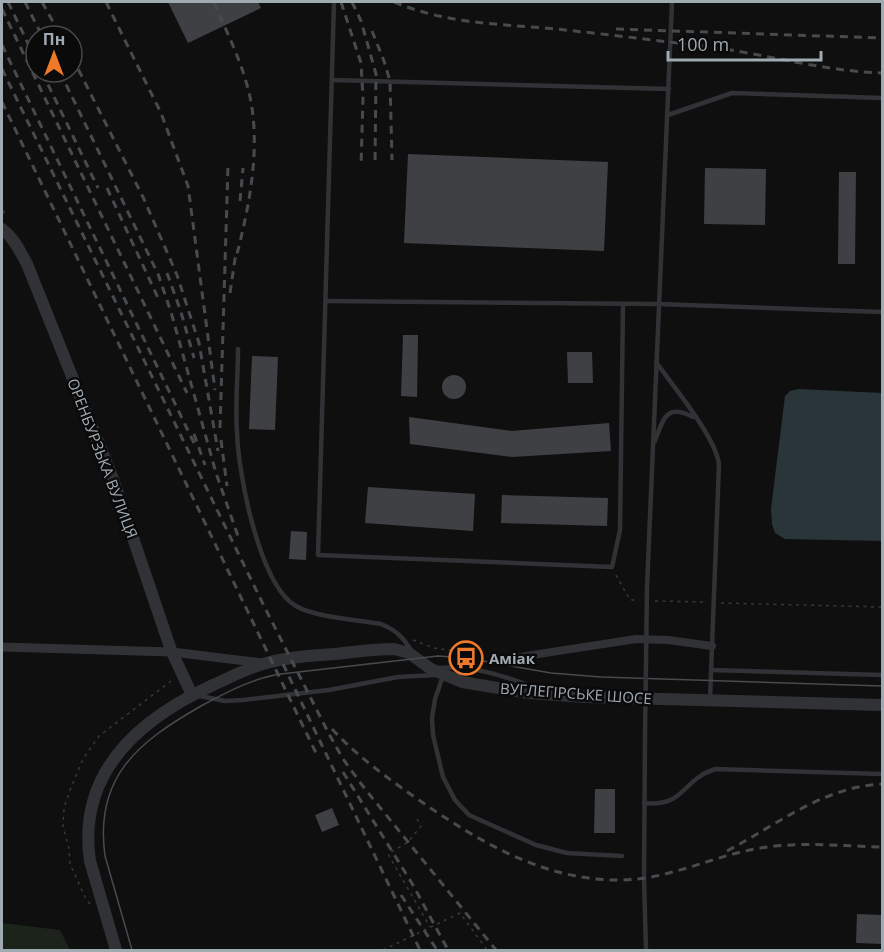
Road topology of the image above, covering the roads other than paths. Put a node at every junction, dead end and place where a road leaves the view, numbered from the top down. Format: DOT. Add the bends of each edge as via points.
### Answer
graph roads {
  1 [pos="334,2"];
  2 [pos="672,2"];
  3 [pos="332,80"];
  4 [pos="669,89"];
  5 [pos="882,98"];
  6 [pos="668,115"];
  7 [pos="2,229"];
  8 [pos="326,301"];
  9 [pos="658,304"];
  10 [pos="623,305"];
  11 [pos="882,312"];
  12 [pos="238,349"];
  13 [pos="656,362"];
  14 [pos="695,418"];
  15 [pos="653,447"];
  16 [pos="712,646"];
  17 [pos="2,647"];
  18 [pos="172,652"];
  19 [pos="415,658"];
  20 [pos="500,660"];
  21 [pos="264,663"];
  22 [pos="431,669"];
  23 [pos="711,670"];
  24 [pos="882,675"];
  25 [pos="445,676"];
  26 [pos="193,695"];
  27 [pos="552,695"];
  28 [pos="710,700"];
  29 [pos="882,705"];
  30 [pos="882,774"];
  31 [pos="644,803"];
  32 [pos="622,856"];
  33 [pos="116,951"];
  34 [pos="646,951"];
  1 -- 3 [label="lane"];
  2 -- 4 [label="lane"];
  3 -- 4 [label="lane"];
  3 -- 8 [label="lane"];
  4 -- 6 [label="lane"];
  5 -- 6 [label="lane" via="732,93"];
  6 -- 9 [label="lane"];
  7 -- 18 [label="street, ОРЕНБУРЗЬКА ВУЛИЦЯ" via="18,247 31,275 113,478"];
  8 -- 10 [label="lane"];
  8 -- 10 [label="lane" via="318,555 612,567 620,531"];
  9 -- 10 [label="lane"];
  9 -- 11 [label="lane"];
  9 -- 13 [label="lane"];
  12 -- 19 [label="lane" via="237,431 241,465 254,528 267,567 282,594 302,610 381,624 399,634"];
  13 -- 14 [label="lane"];
  13 -- 15 [label="lane"];
  14 -- 15 [label="lane" via="683,412 669,413 661,422"];
  14 -- 16 [label="lane" via="714,445 718,464"];
  15 -- 31 [label="lane, bridge"];
  16 -- 20 [label="street" via="636,639"];
  16 -- 23 [label="lane"];
  17 -- 18 [label="street"];
  18 -- 21 [label="street"];
  18 -- 26 [label="street, ОРЕНБУРЗЬКА ВУЛИЦЯ"];
  19 -- 21 [label="street, ВУГЛЕГІРСЬКЕ ШОСЕ" via="385,649"];
  19 -- 22 [label="street, ВУГЛЕГІРСЬКЕ ШОСЕ"];
  21 -- 26 [label="street, ВУГЛЕГІРСЬКЕ ШОСЕ"];
  22 -- 25 [label="street, ВУГЛЕГІРСЬКЕ ШОСЕ"];
  22 -- 27 [label="lane" via="491,673"];
  23 -- 24 [label="lane"];
  23 -- 28 [label="lane"];
  25 -- 26 [label="lane" via="398,677 243,700"];
  25 -- 27 [label="street, ВУГЛЕГІРСЬКЕ ШОСЕ" via="497,689"];
  25 -- 32 [label="lane" via="435,699 433,735 443,777 455,800 470,815 536,845 567,853"];
  26 -- 33 [label="street, ВУГЛЕГІРСЬКЕ ШОСЕ" via="130,739 108,767 94,799 89,825 90,861"];
  27 -- 28 [label="street, ВУГЛЕГІРСЬКЕ ШОСЕ"];
  28 -- 29 [label="street, ВУГЛЕГІРСЬКЕ ШОСЕ"];
  30 -- 31 [label="lane" via="715,769 700,775 668,803"];
  31 -- 34 [label="lane"];
}
